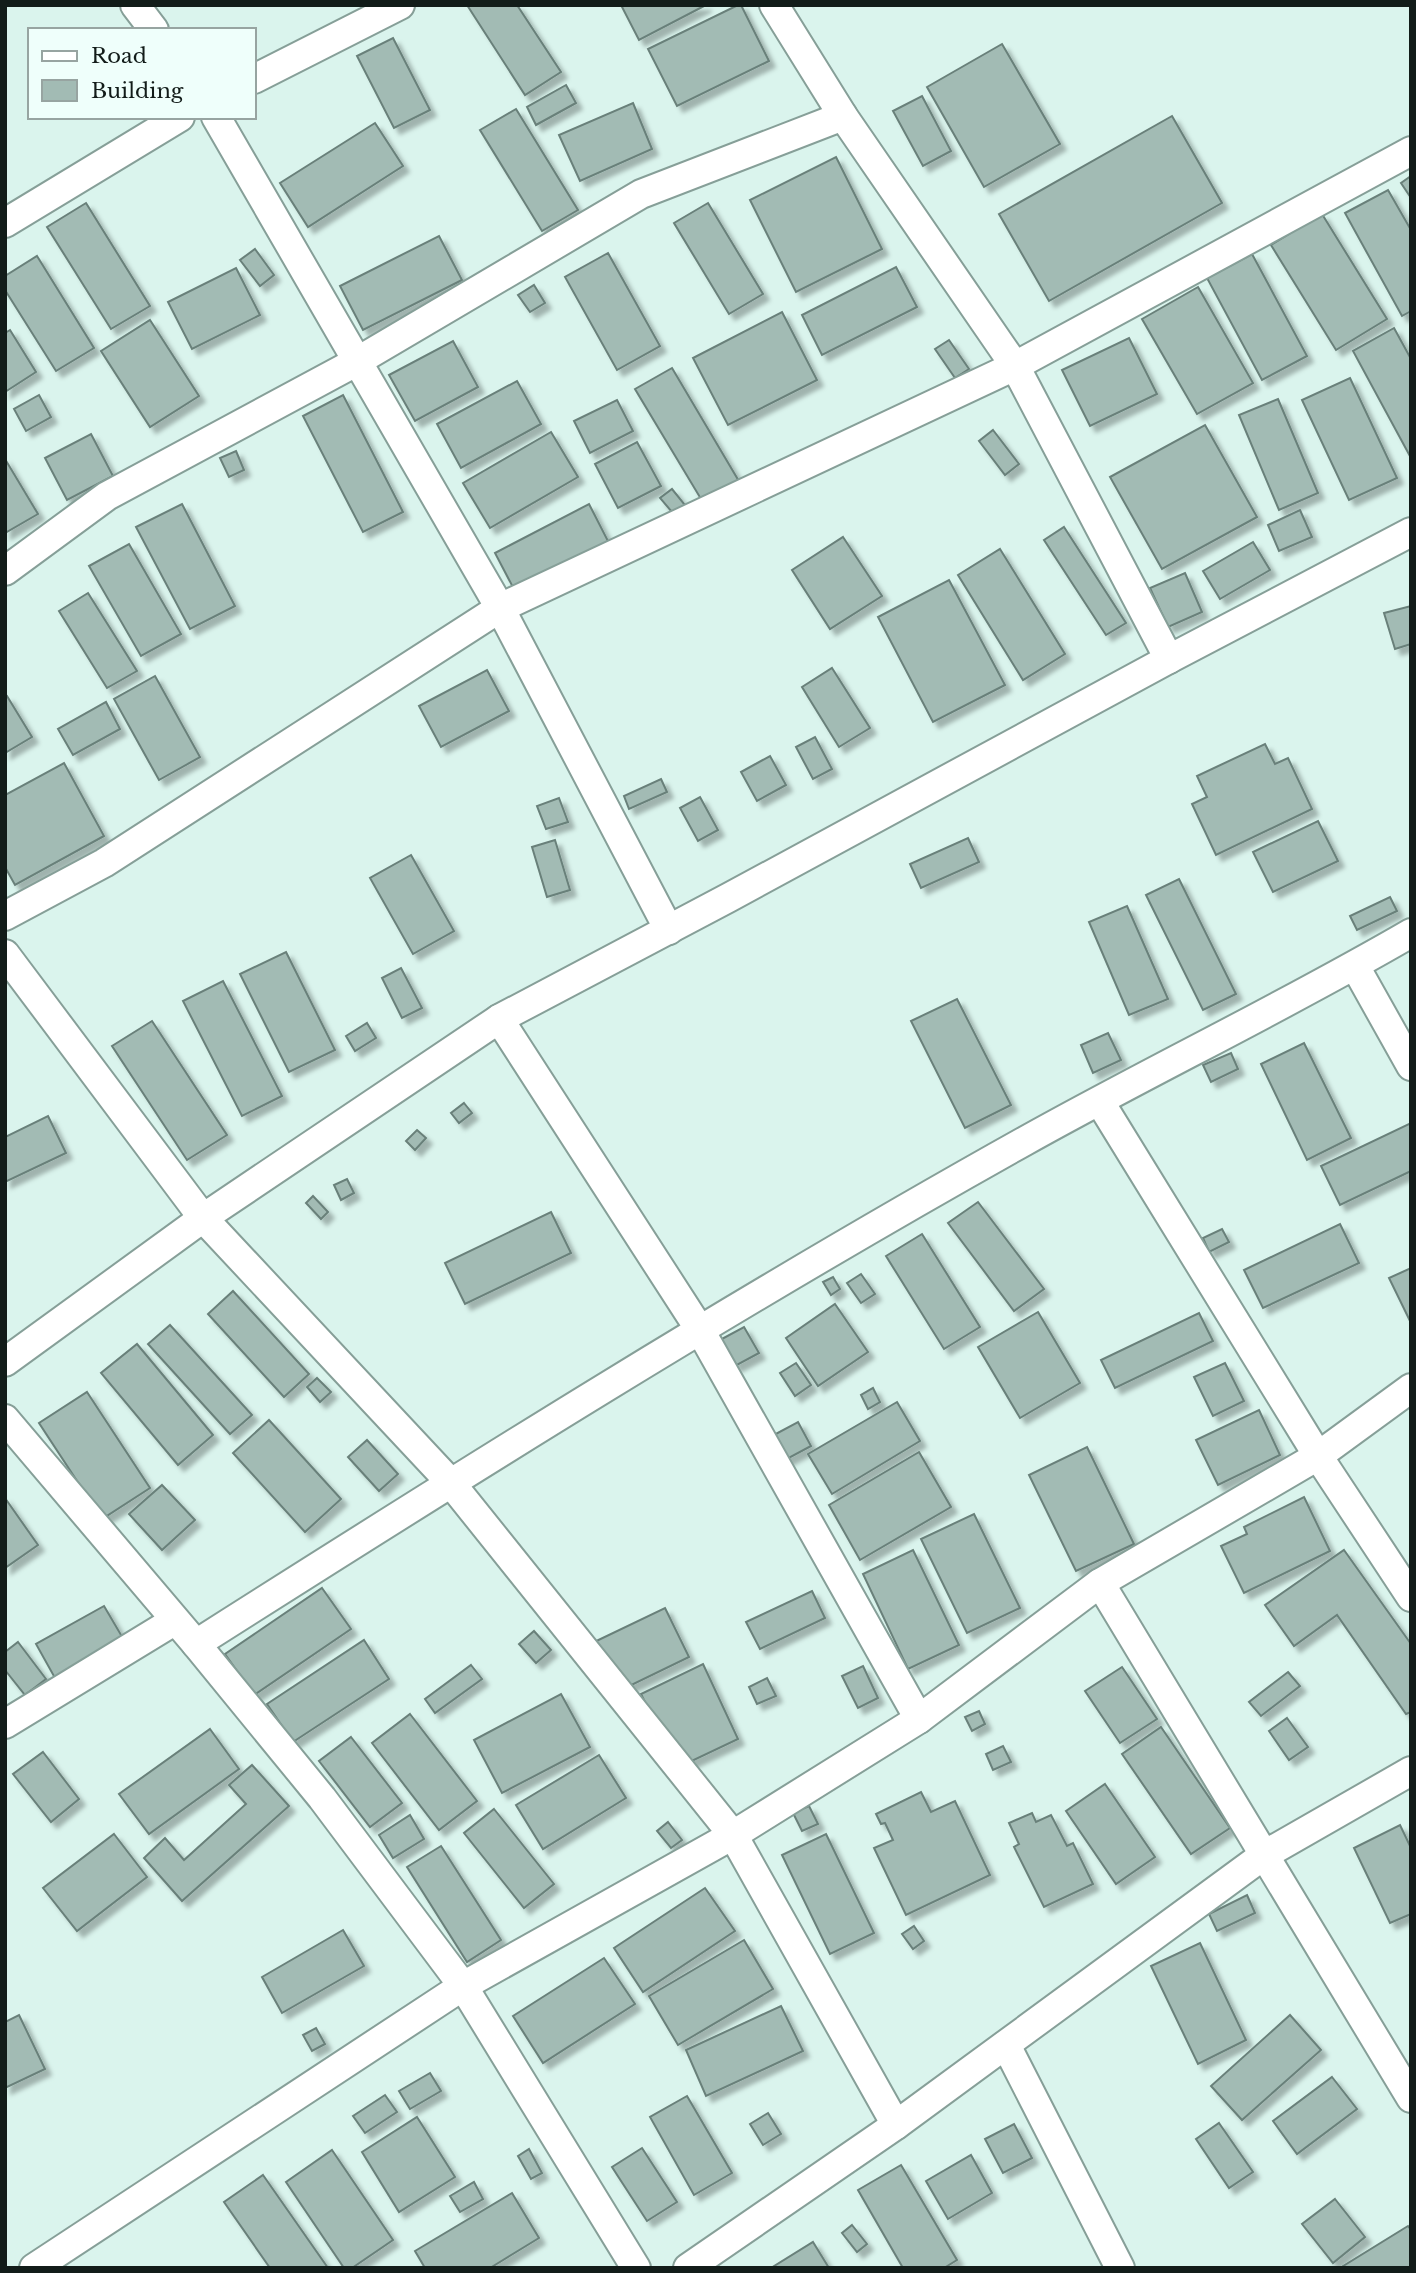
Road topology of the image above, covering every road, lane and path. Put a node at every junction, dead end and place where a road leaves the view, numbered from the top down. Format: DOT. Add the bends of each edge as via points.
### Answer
graph roads {
  1 [pos="135,5"];
  2 [pos="400,5"];
  3 [pos="774,5"];
  4 [pos="152,28"];
  5 [pos="256,78"];
  6 [pos="843,116"];
  7 [pos="177,119"];
  8 [pos="217,119"];
  9 [pos="1411,151"];
  10 [pos="5,223"];
  11 [pos="356,362"];
  12 [pos="1015,366"];
  13 [pos="1411,532"];
  14 [pos="5,571"];
  15 [pos="499,608"];
  16 [pos="1169,659"];
  17 [pos="5,916"];
  18 [pos="668,930"];
  19 [pos="1411,933"];
  20 [pos="5,954"];
  21 [pos="1355,966"];
  22 [pos="499,1019"];
  23 [pos="1411,1066"];
  24 [pos="1100,1102"];
  25 [pos="203,1218"];
  26 [pos="700,1331"];
  27 [pos="5,1362"];
  28 [pos="1411,1388"];
  29 [pos="5,1419"];
  30 [pos="1318,1457"];
  31 [pos="450,1482"];
  32 [pos="1100,1583"];
  33 [pos="1411,1597"];
  34 [pos="174,1621"];
  35 [pos="195,1644"];
  36 [pos="919,1719"];
  37 [pos="5,1724"];
  38 [pos="1411,1771"];
  39 [pos="733,1835"];
  40 [pos="1264,1855"];
  41 [pos="463,1986"];
  42 [pos="1006,2045"];
  43 [pos="1411,2098"];
  44 [pos="896,2125"];
  45 [pos="34,2268"];
  46 [pos="636,2268"];
  47 [pos="688,2268"];
  48 [pos="1120,2268"];
  1 -- 4 [label="street"];
  2 -- 5 [label="street"];
  3 -- 6 [label="street"];
  6 -- 11 [label="street" via="641,194"];
  6 -- 12 [label="street"];
  7 -- 10 [label="street"];
  8 -- 11 [label="street"];
  9 -- 12 [label="street"];
  11 -- 14 [label="street" via="107,496"];
  11 -- 15 [label="street"];
  12 -- 15 [label="street"];
  12 -- 16 [label="street"];
  13 -- 16 [label="street"];
  15 -- 17 [label="street" via="104,863"];
  15 -- 18 [label="street"];
  16 -- 18 [label="street"];
  18 -- 22 [label="street"];
  19 -- 21 [label="street"];
  20 -- 25 [label="street"];
  21 -- 23 [label="street"];
  21 -- 24 [label="street"];
  22 -- 25 [label="street"];
  22 -- 26 [label="street"];
  24 -- 26 [label="street"];
  24 -- 30 [label="street"];
  25 -- 27 [label="street"];
  25 -- 31 [label="street"];
  26 -- 31 [label="street"];
  26 -- 36 [label="street"];
  28 -- 30 [label="street"];
  29 -- 34 [label="street"];
  30 -- 32 [label="street"];
  30 -- 33 [label="street"];
  31 -- 35 [label="street"];
  31 -- 39 [label="street"];
  32 -- 36 [label="street"];
  32 -- 40 [label="street"];
  34 -- 35 [label="street"];
  34 -- 37 [label="street"];
  35 -- 41 [label="street" via="323,1798"];
  36 -- 39 [label="street"];
  38 -- 40 [label="street"];
  39 -- 41 [label="street"];
  39 -- 44 [label="street"];
  40 -- 42 [label="street"];
  40 -- 43 [label="street"];
  41 -- 45 [label="street"];
  41 -- 46 [label="street"];
  42 -- 44 [label="street"];
  42 -- 48 [label="street"];
  44 -- 47 [label="street"];
}
